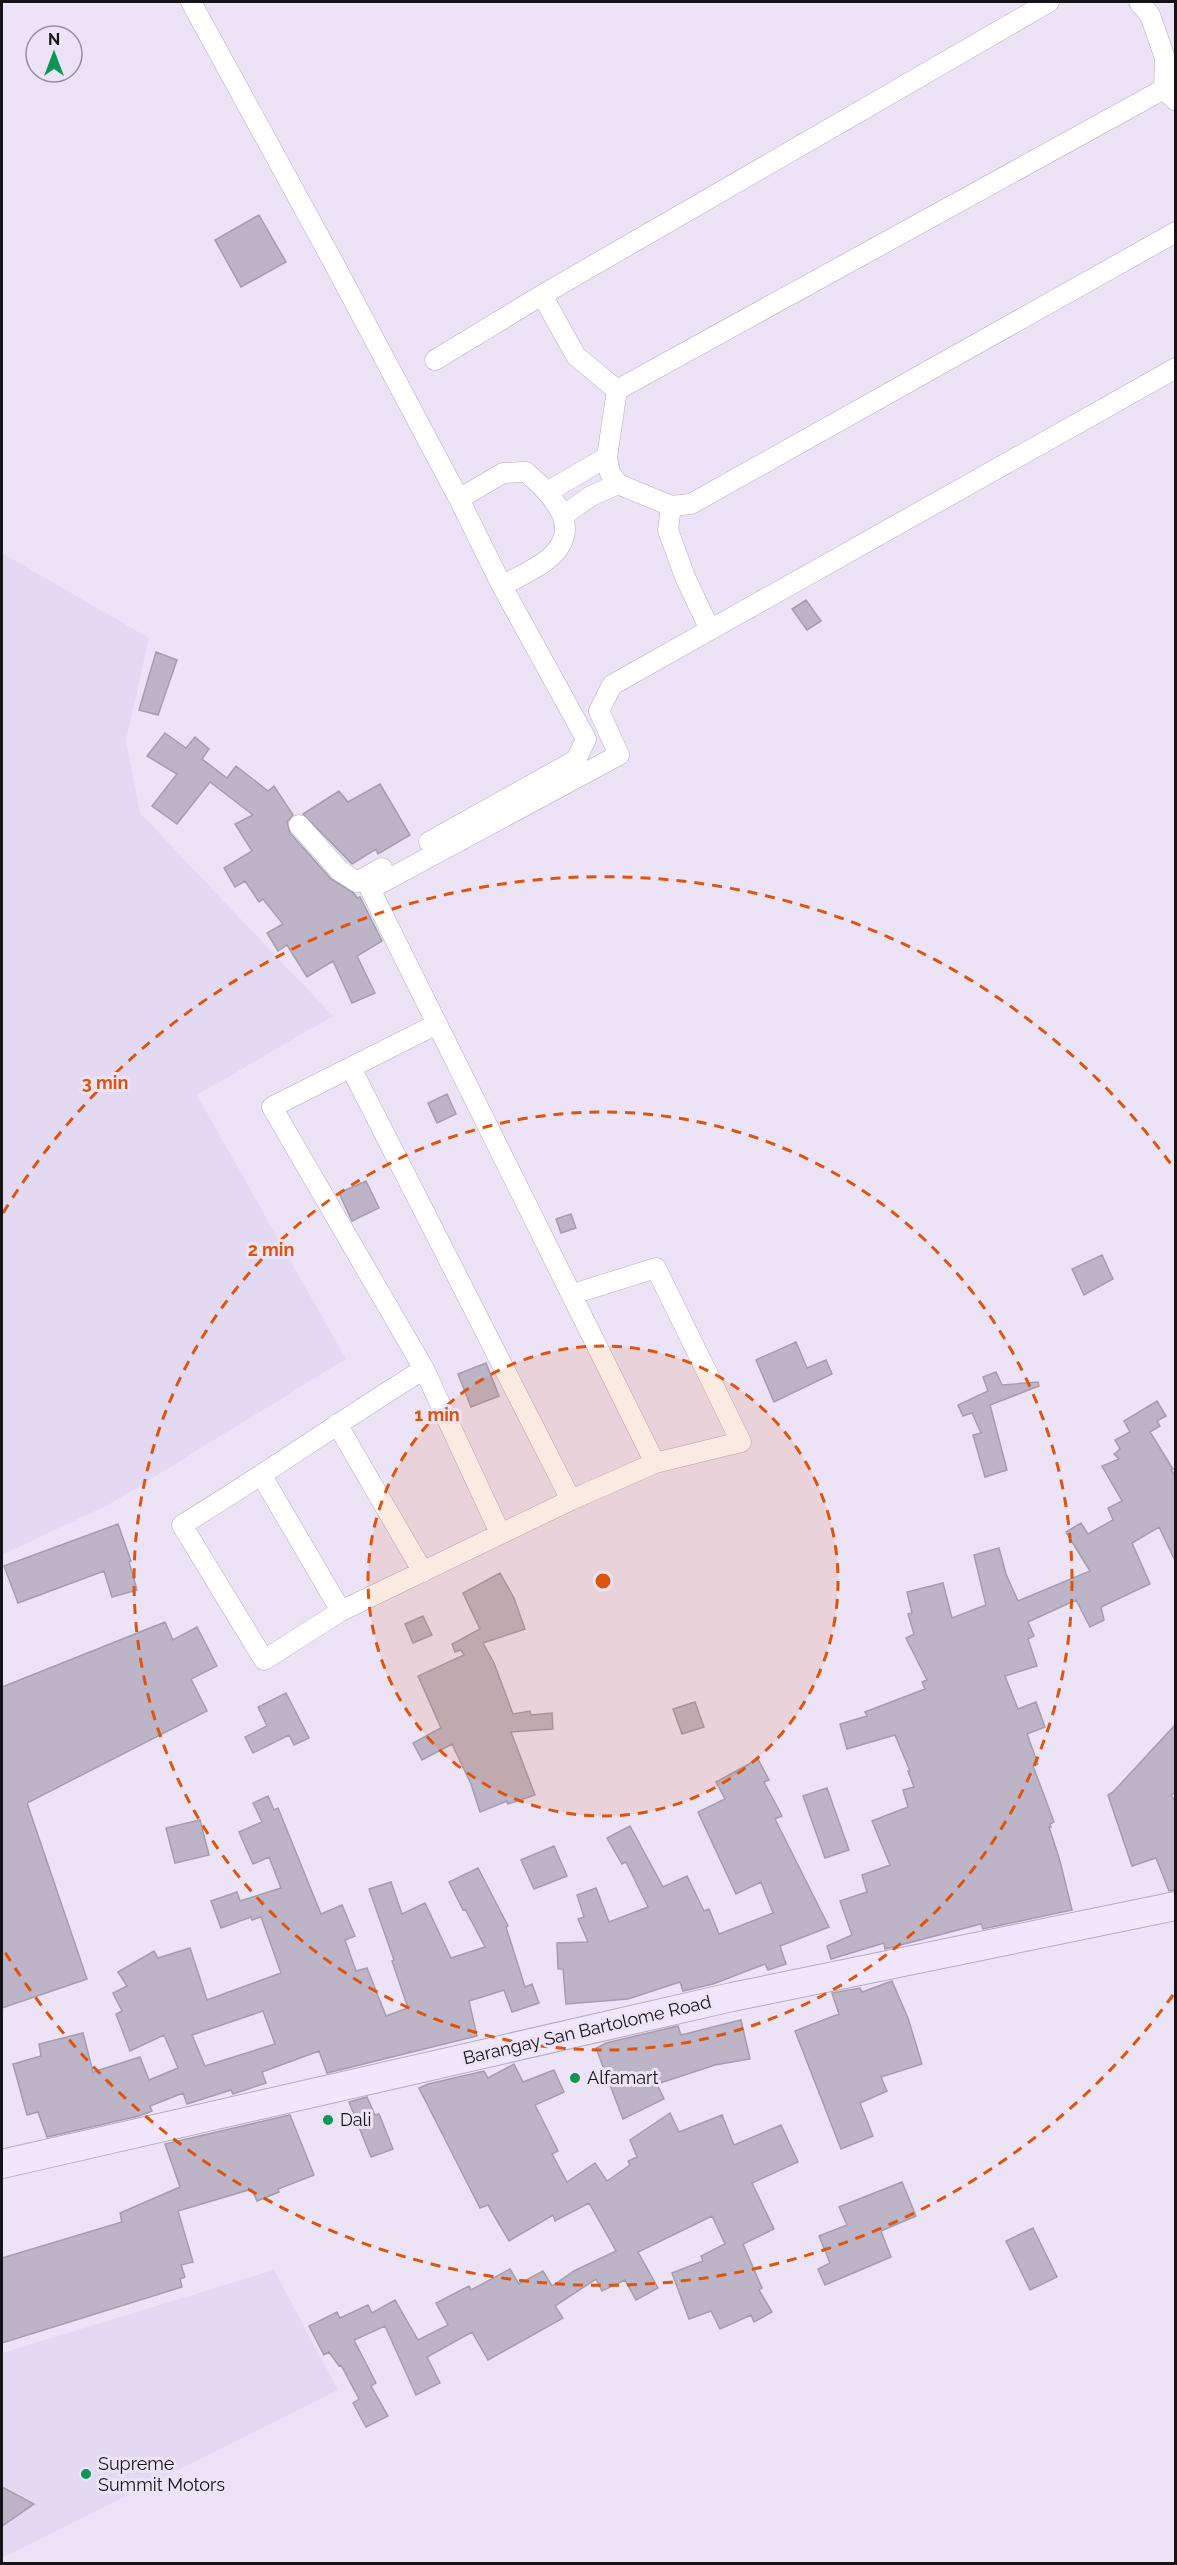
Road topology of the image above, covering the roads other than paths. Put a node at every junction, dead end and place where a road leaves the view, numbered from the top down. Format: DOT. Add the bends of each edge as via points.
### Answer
graph roads {
  1 [pos="191,2"];
  2 [pos="1049,2"];
  3 [pos="1139,2"];
  4 [pos="1170,94"];
  5 [pos="1176,232"];
  6 [pos="542,295"];
  7 [pos="435,360"];
  8 [pos="1176,368"];
  9 [pos="617,390"];
  10 [pos="607,457"];
  11 [pos="618,484"];
  12 [pos="549,491"];
  13 [pos="459,499"];
  14 [pos="671,506"];
  15 [pos="564,515"];
  16 [pos="502,586"];
  17 [pos="710,630"];
  18 [pos="299,825"];
  19 [pos="437,1024"];
  20 [pos="351,1068"];
  21 [pos="573,1294"];
  22 [pos="424,1369"];
  23 [pos="337,1424"];
  24 [pos="656,1463"];
  25 [pos="262,1476"];
  26 [pos="571,1500"];
  27 [pos="500,1533"];
  28 [pos="423,1572"];
  29 [pos="341,1611"];
  30 [pos="1176,1906"];
  31 [pos="2,2164"];
  1 -- 13 [label="street"];
  2 -- 6 [label="street"];
  3 -- 4 [label="street" via="1150,15 1165,58"];
  4 -- 9 [label="street"];
  5 -- 14 [label="street" via="691,504"];
  6 -- 7 [label="street"];
  6 -- 9 [label="street" via="576,356"];
  8 -- 17 [label="street"];
  9 -- 10 [label="street"];
  10 -- 11 [label="street" via="610,473"];
  10 -- 12 [label="street"];
  11 -- 14 [label="street"];
  11 -- 15 [label="street" via="591,496"];
  12 -- 13 [label="street" via="526,472 503,473"];
  12 -- 15 [label="street"];
  13 -- 16 [label="street"];
  14 -- 17 [label="street" via="668,530"];
  15 -- 16 [label="street" via="563,539 548,559"];
  16 -- 18 [label="street" via="586,739 576,760 357,882 340,871"];
  17 -- 19 [label="street" via="612,685 599,711 619,755 370,889"];
  19 -- 20 [label="street"];
  19 -- 21 [label="street"];
  20 -- 22 [label="street" via="272,1107"];
  20 -- 26 [label="street"];
  21 -- 24 [label="street"];
  21 -- 24 [label="street" via="656,1268 741,1442"];
  22 -- 23 [label="street"];
  22 -- 27 [label="street"];
  23 -- 25 [label="street"];
  23 -- 28 [label="street"];
  24 -- 26 [label="street"];
  25 -- 29 [label="street"];
  25 -- 29 [label="street" via="182,1525 264,1660"];
  26 -- 27 [label="street"];
  27 -- 28 [label="street"];
  28 -- 29 [label="street"];
  30 -- 31 [label="street, Barangay San Bartolome Road" via="732,1997"];
}
